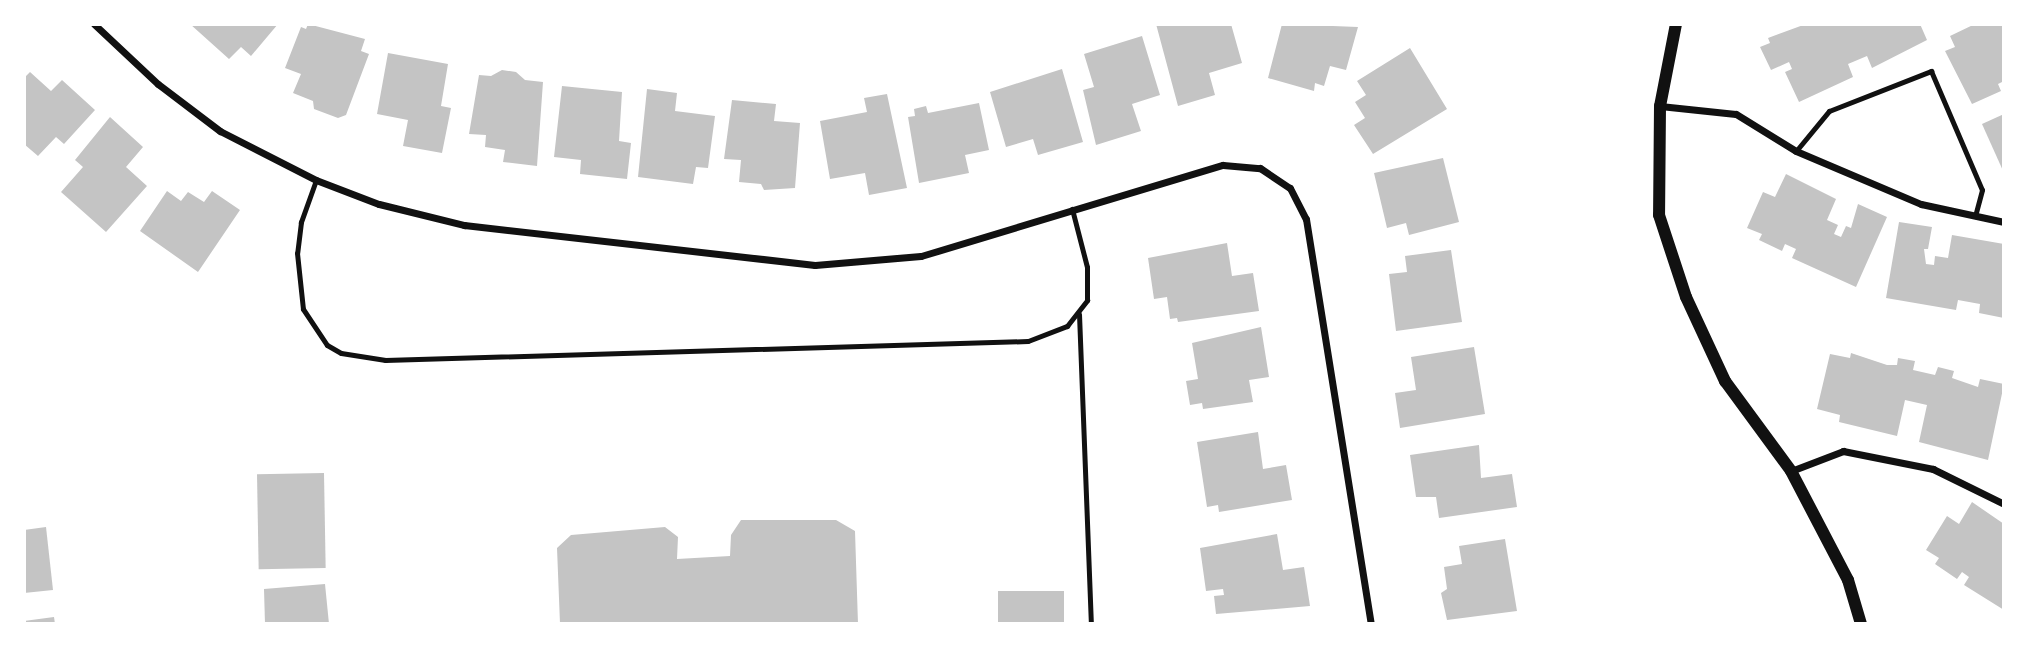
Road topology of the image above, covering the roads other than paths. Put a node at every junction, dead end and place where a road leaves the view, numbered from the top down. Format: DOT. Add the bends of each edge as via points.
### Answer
graph roads {
  1 [pos="94,24"];
  2 [pos="1676,24"];
  3 [pos="1660,106"];
  4 [pos="1796,151"];
  5 [pos="316,180"];
  6 [pos="1072,209"];
  7 [pos="1975,216"];
  8 [pos="2004,222"];
  9 [pos="1079,314"];
  10 [pos="1791,471"];
  11 [pos="2004,503"];
  12 [pos="1091,624"];
  13 [pos="1371,624"];
  14 [pos="1861,624"];
  1 -- 5 [label="street" via="158,84 220,131"];
  2 -- 3 [label="street"];
  3 -- 4 [label="street" via="1736,114"];
  3 -- 10 [label="street" via="1659,215 1686,297 1725,381"];
  4 -- 7 [label="street" via="1921,204"];
  4 -- 7 [label="lane" via="1829,111 1931,71 1982,190"];
  5 -- 6 [label="street" via="379,204 464,225 815,265 921,256"];
  5 -- 9 [label="lane" via="301,222 297,253 303,309 327,345 364,358 1028,341 1049,336"];
  6 -- 9 [label="lane" via="1089,285"];
  6 -- 13 [label="street" via="1223,165 1260,168 1290,188 1306,219"];
  7 -- 8 [label="street"];
  9 -- 12 [label="lane"];
  10 -- 11 [label="street" via="1843,451 1933,469"];
  10 -- 14 [label="street" via="1847,580"];
}
